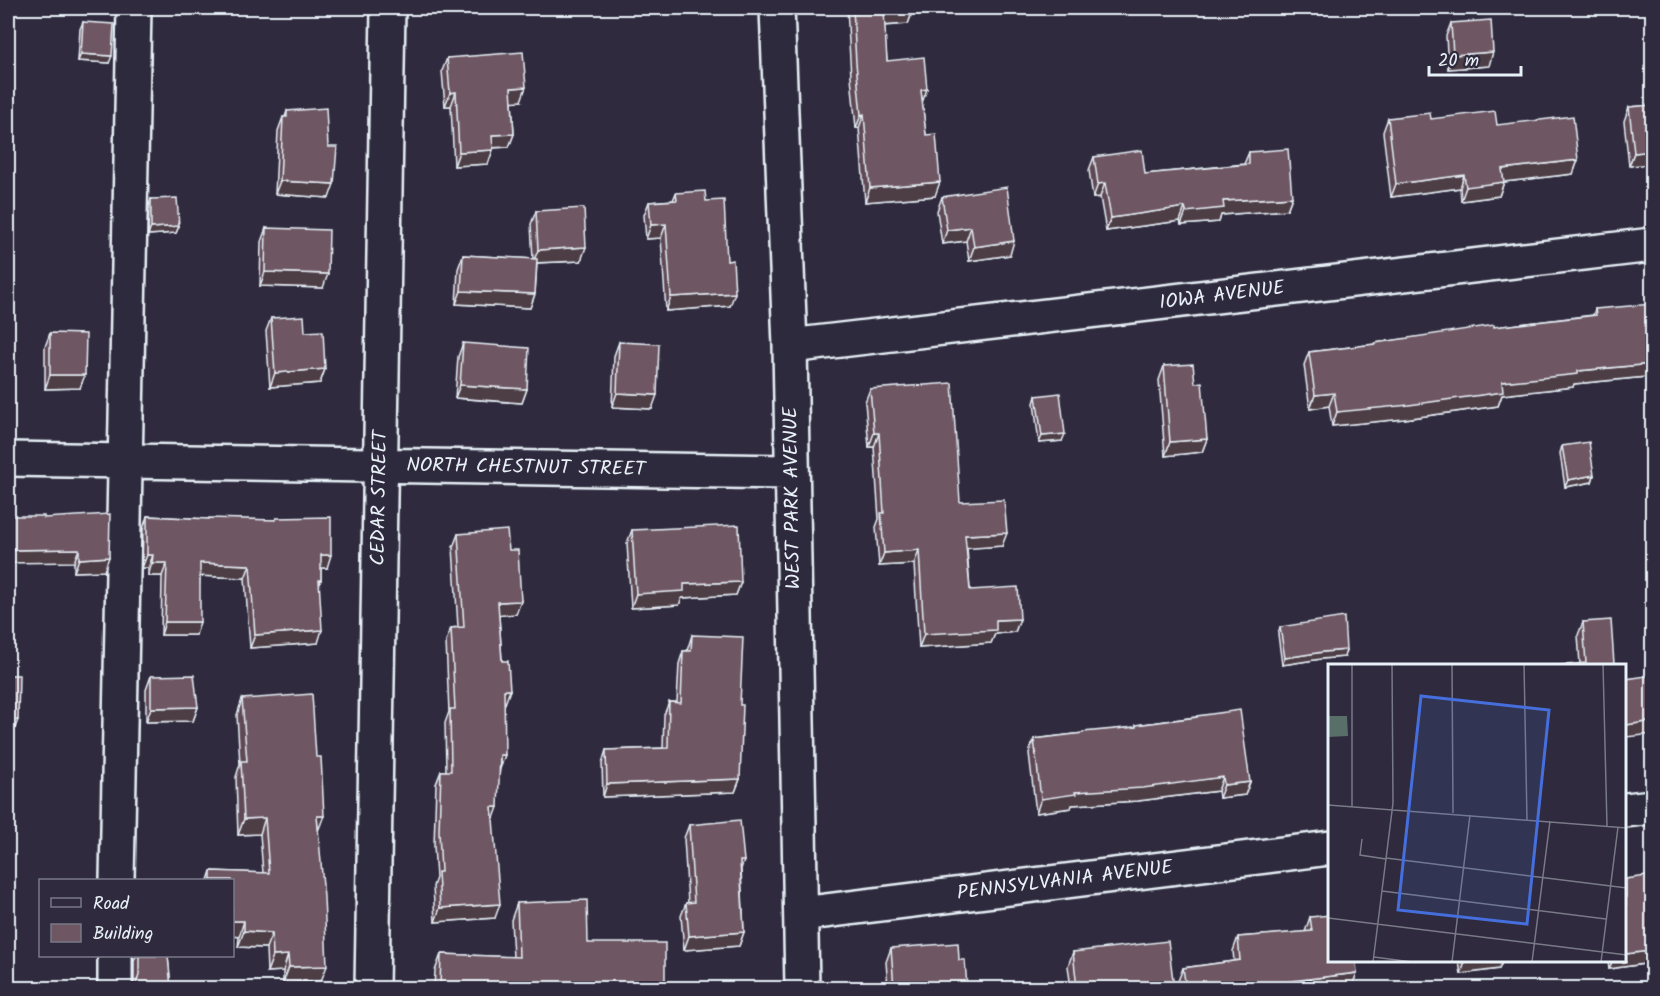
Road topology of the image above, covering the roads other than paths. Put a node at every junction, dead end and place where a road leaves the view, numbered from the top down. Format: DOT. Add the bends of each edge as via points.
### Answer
graph roads {
  1 [pos="134,8"];
  2 [pos="388,8"];
  3 [pos="777,8"];
  4 [pos="1653,245"];
  5 [pos="790,346"];
  6 [pos="8,459"];
  7 [pos="125,461"];
  8 [pos="381,465"];
  9 [pos="792,472"];
  10 [pos="1653,807"];
  11 [pos="1627,810"];
  12 [pos="1328,848"];
  13 [pos="117,879"];
  14 [pos="801,914"];
  15 [pos="116,957"];
  16 [pos="115,988"];
  17 [pos="372,988"];
  18 [pos="802,988"];
  1 -- 7 [label="street"];
  2 -- 8 [label="street, CEDAR STREET"];
  3 -- 5 [label="street, WEST PARK AVENUE"];
  4 -- 5 [label="street, IOWA AVENUE"];
  5 -- 9 [label="street, WEST PARK AVENUE"];
  6 -- 7 [label="street, NORTH CHESTNUT STREET"];
  7 -- 8 [label="street, NORTH CHESTNUT STREET"];
  7 -- 13 [label="street"];
  8 -- 9 [label="street, NORTH CHESTNUT STREET"];
  8 -- 17 [label="street, CEDAR STREET"];
  9 -- 14 [label="street, WEST PARK AVENUE"];
  10 -- 11 [label="street"];
  12 -- 14 [label="street, PENNSYLVANIA AVENUE"];
  14 -- 18 [label="street, WEST PARK AVENUE"];
  15 -- 16 [label="street"];
}
